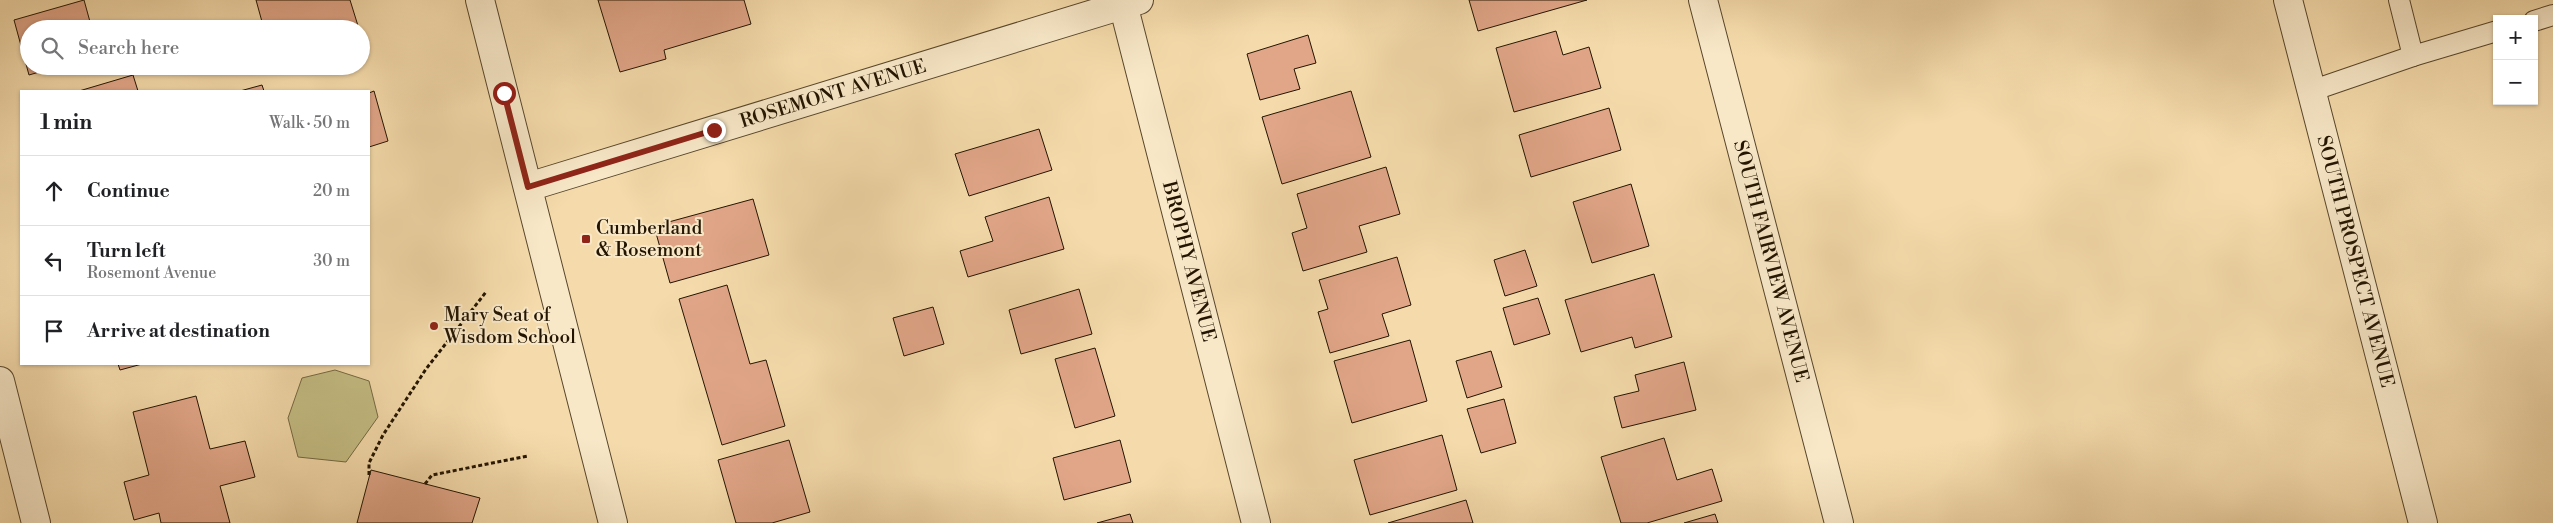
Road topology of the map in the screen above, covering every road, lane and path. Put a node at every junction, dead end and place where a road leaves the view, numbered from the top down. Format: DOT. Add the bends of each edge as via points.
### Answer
graph roads {
  1 [pos="480,0"];
  2 [pos="1703,0"];
  3 [pos="2288,0"];
  4 [pos="2399,0"];
  5 [pos="1128,2"];
  6 [pos="2553,15"];
  7 [pos="2538,20"];
  8 [pos="2493,32"];
  9 [pos="2413,56"];
  10 [pos="2311,90"];
  11 [pos="528,187"];
  12 [pos="486,292"];
  13 [pos="0,382"];
  14 [pos="528,456"];
  15 [pos="369,475"];
  16 [pos="424,484"];
  17 [pos="36,523"];
  18 [pos="613,523"];
  19 [pos="1256,523"];
  20 [pos="1839,523"];
  21 [pos="2423,523"];
  1 -- 11 [label="street"];
  2 -- 20 [label="street, SOUTH FAIRVIEW AVENUE"];
  3 -- 10 [label="street, SOUTH PROSPECT AVENUE"];
  4 -- 9 [label="lane"];
  5 -- 11 [label="street, ROSEMONT AVENUE"];
  5 -- 19 [label="street, BROPHY AVENUE"];
  6 -- 7 [label="lane"];
  8 -- 9 [label="lane"];
  9 -- 10 [label="lane"];
  10 -- 21 [label="street, SOUTH PROSPECT AVENUE"];
  11 -- 18 [label="street"];
  12 -- 15 [label="path" via="426,369 383,435 369,463"];
  13 -- 17 [label="street"];
  14 -- 16 [label="path" via="432,475"];
}
